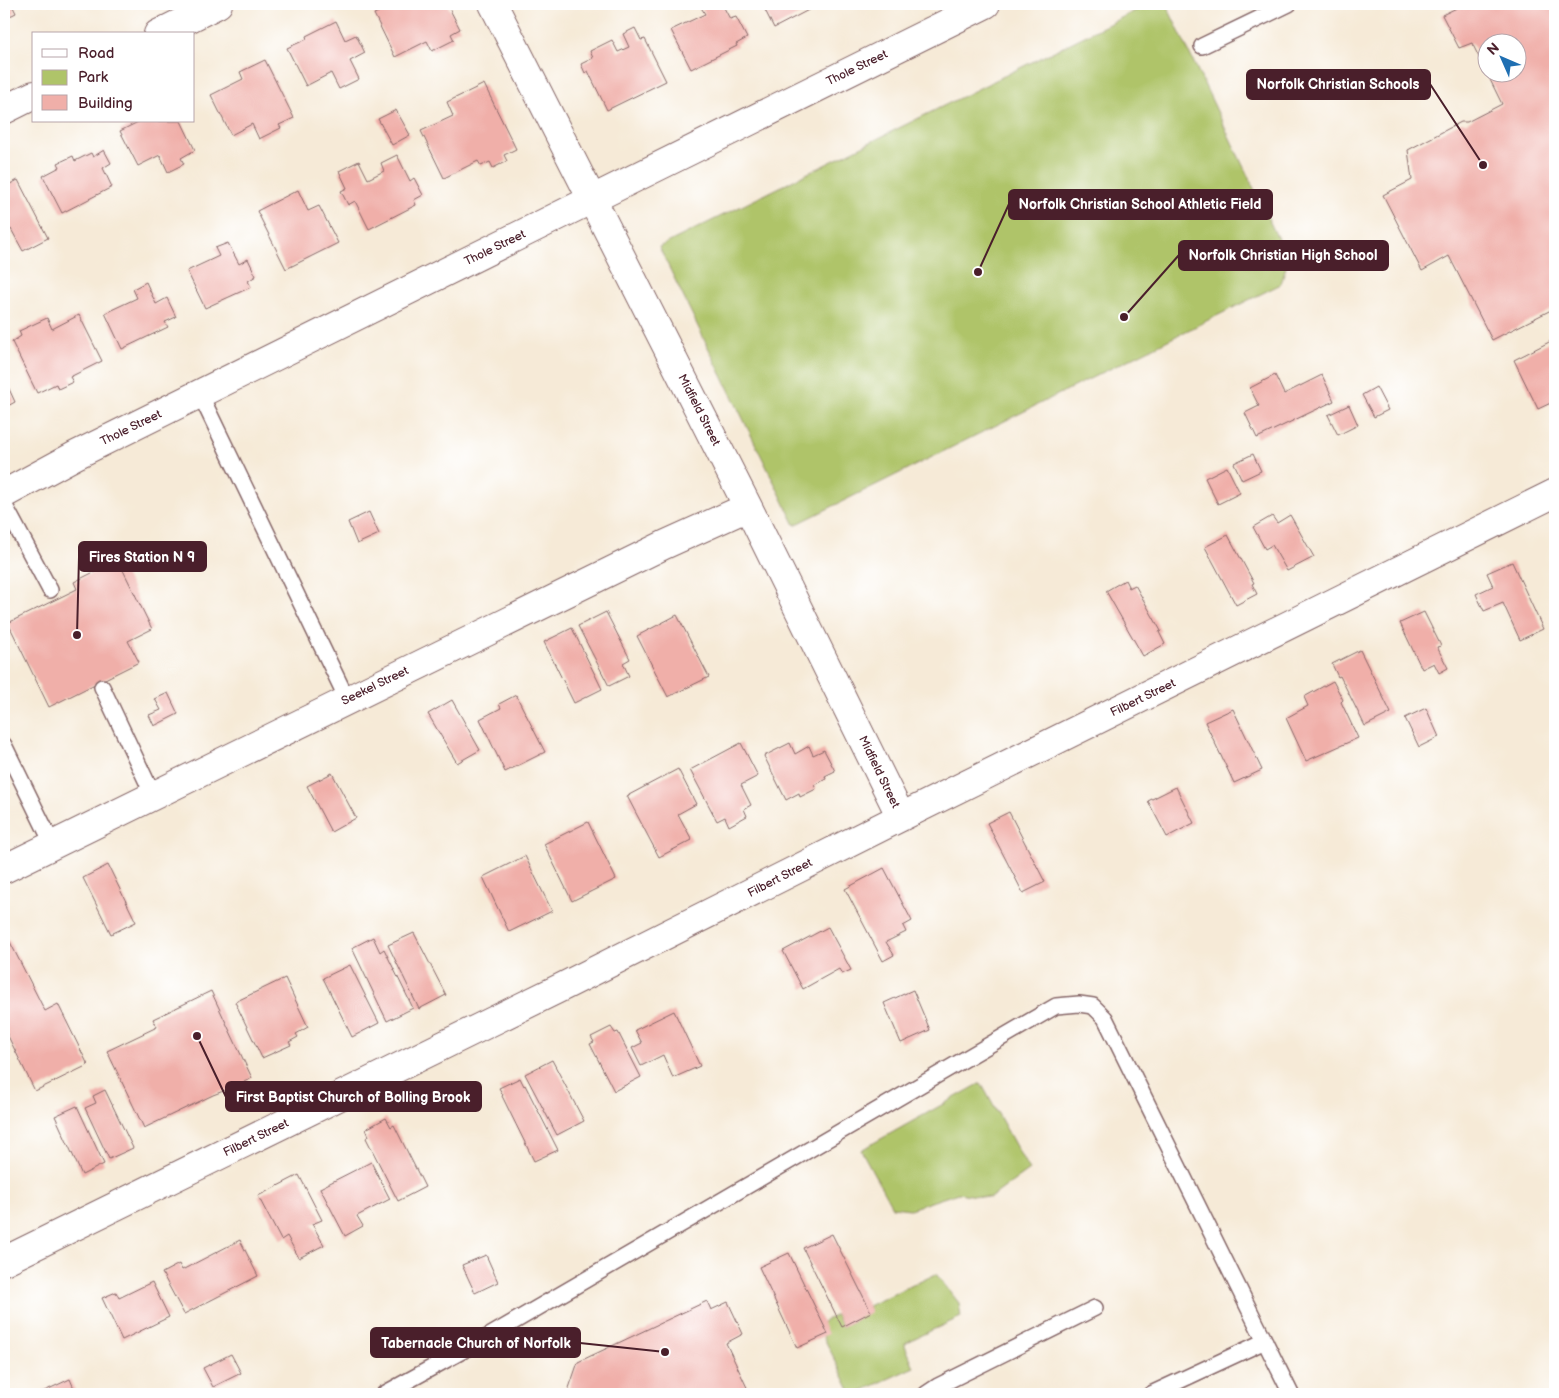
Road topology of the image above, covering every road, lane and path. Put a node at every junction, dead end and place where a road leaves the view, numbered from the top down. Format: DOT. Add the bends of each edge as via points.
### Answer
graph roads {
  1 [pos="218,4"];
  2 [pos="493,4"];
  3 [pos="986,4"];
  4 [pos="1289,4"];
  5 [pos="162,32"];
  6 [pos="1202,46"];
  7 [pos="32,96"];
  8 [pos="4,110"];
  9 [pos="592,200"];
  10 [pos="200,394"];
  11 [pos="1555,493"];
  12 [pos="4,494"];
  13 [pos="4,504"];
  14 [pos="748,507"];
  15 [pos="50,590"];
  16 [pos="102,687"];
  17 [pos="347,699"];
  18 [pos="4,745"];
  19 [pos="153,795"];
  20 [pos="901,818"];
  21 [pos="53,845"];
  22 [pos="4,869"];
  23 [pos="4,1261"];
  24 [pos="1095,1308"];
  25 [pos="1264,1340"];
  26 [pos="384,1394"];
  27 [pos="926,1394"];
  28 [pos="1151,1394"];
  29 [pos="1291,1394"];
  1 -- 5 [label="street"];
  2 -- 9 [label="street, Midfield Street"];
  3 -- 9 [label="street, Thole Street"];
  4 -- 6 [label="lane"];
  7 -- 8 [label="street"];
  9 -- 10 [label="street, Thole Street"];
  9 -- 14 [label="street, Midfield Street"];
  10 -- 12 [label="street, Thole Street"];
  10 -- 17 [label="lane"];
  11 -- 20 [label="street, Filbert Street"];
  13 -- 15 [label="lane"];
  14 -- 17 [label="street, Seekel Street"];
  14 -- 20 [label="street, Midfield Street"];
  16 -- 19 [label="lane"];
  17 -- 19 [label="street, Seekel Street"];
  18 -- 21 [label="lane"];
  19 -- 21 [label="street, Seekel Street"];
  20 -- 23 [label="street, Filbert Street"];
  21 -- 22 [label="street, Seekel Street"];
  24 -- 27 [label="lane"];
  25 -- 26 [label="lane" via="1105,1018 1092,1006 1079,1004 1056,1006"];
  25 -- 28 [label="lane"];
  25 -- 29 [label="lane"];
}
